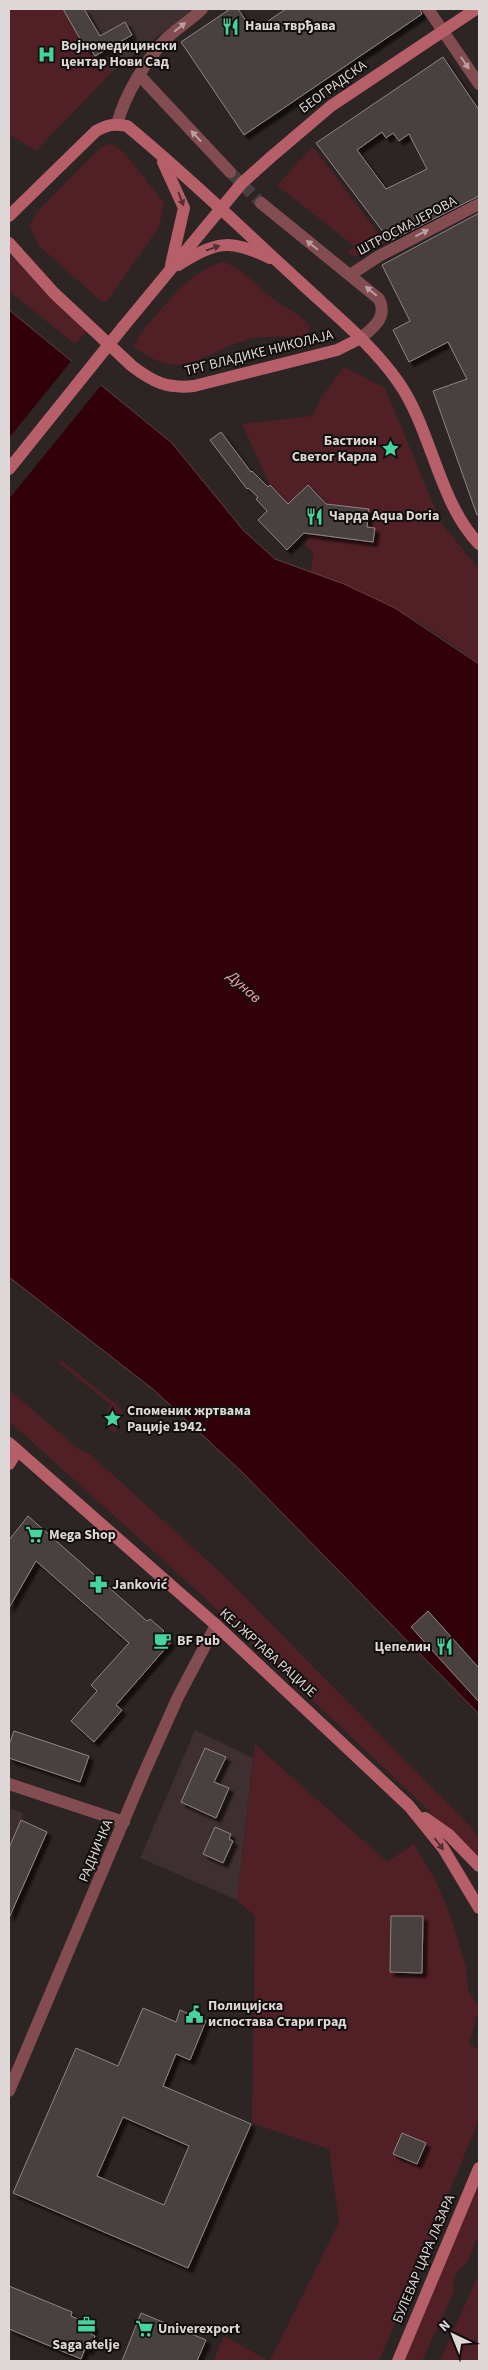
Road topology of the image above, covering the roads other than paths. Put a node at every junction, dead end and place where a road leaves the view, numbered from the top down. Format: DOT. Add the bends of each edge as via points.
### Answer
graph roads {
  1 [pos="202,9"];
  2 [pos="428,9"];
  3 [pos="476,9"];
  4 [pos="443,31"];
  5 [pos="140,76"];
  6 [pos="479,84"];
  7 [pos="117,124"];
  8 [pos="160,155"];
  9 [pos="230,172"];
  10 [pos="261,203"];
  11 [pos="479,204"];
  12 [pos="222,208"];
  13 [pos="9,216"];
  14 [pos="9,243"];
  15 [pos="279,263"];
  16 [pos="169,270"];
  17 [pos="350,275"];
  18 [pos="361,338"];
  19 [pos="9,469"];
  20 [pos="479,544"];
  21 [pos="13,1447"];
  22 [pos="9,1464"];
  23 [pos="216,1625"];
  24 [pos="9,1784"];
  25 [pos="409,1806"];
  26 [pos="124,1822"];
  27 [pos="479,1866"];
  28 [pos="479,1908"];
  29 [pos="9,2091"];
  30 [pos="479,2168"];
  31 [pos="398,2361"];
  5 -- 1 [label="street, one-way" via="167,38"];
  2 -- 4 [label="street"];
  3 -- 4 [label="main road, БЕОГРАДСКА"];
  4 -- 6 [label="street, one-way"];
  4 -- 12 [label="main road, БЕОГРАДСКА" via="369,79 302,129 242,183"];
  5 -- 7 [label="street" via="122,107"];
  9 -- 5 [label="street, one-way"];
  7 -- 8 [label="main road" via="127,126"];
  7 -- 13 [label="main road" via="107,126 80,145"];
  8 -- 12 [label="main road, ТРГ ВЛАДИКЕ НИКОЛАЈА"];
  8 -- 16 [label="main road, one-way" via="184,208"];
  17 -- 10 [label="street, ТРГ ВЛАДИКЕ НИКОЛАЈА, one-way"];
  17 -- 11 [label="street, ШТРОСМАЈЕРОВА, one-way" via="379,256"];
  12 -- 15 [label="main road, ТРГ ВЛАДИКЕ НИКОЛАЈА"];
  12 -- 16 [label="main road, БЕОГРАДСКА"];
  14 -- 18 [label="main road, ТРГ ВЛАДИКЕ НИКОЛАЈА" via="54,293 125,359 146,377 176,388 337,350"];
  16 -- 15 [label="main road, one-way" via="223,244 238,245"];
  15 -- 18 [label="main road, ТРГ ВЛАДИКЕ НИКОЛАЈА"];
  16 -- 19 [label="main road, БЕОГРАДСКА, bridge"];
  18 -- 17 [label="street, ТРГ ВЛАДИКЕ НИКОЛАЈА, one-way" via="382,317 384,308 371,290"];
  18 -- 20 [label="main road" via="398,382 413,406 451,501"];
  21 -- 22 [label="main road"];
  21 -- 23 [label="main road, КЕЈ ЖРТАВА РАЦИЈЕ"];
  23 -- 25 [label="main road, КЕЈ ЖРТАВА РАЦИЈЕ"];
  23 -- 26 [label="street, РАДНИЧКА" via="178,1697"];
  24 -- 26 [label="street"];
  25 -- 27 [label="main road" via="449,1835"];
  25 -- 28 [label="main road, КЕЈ ЖРТАВА РАЦИЈЕ, one-way" via="443,1848"];
  26 -- 29 [label="street, РАДНИЧКА"];
  30 -- 31 [label="main road, БУЛЕВАР ЦАРА ЛАЗАРА"];
}
